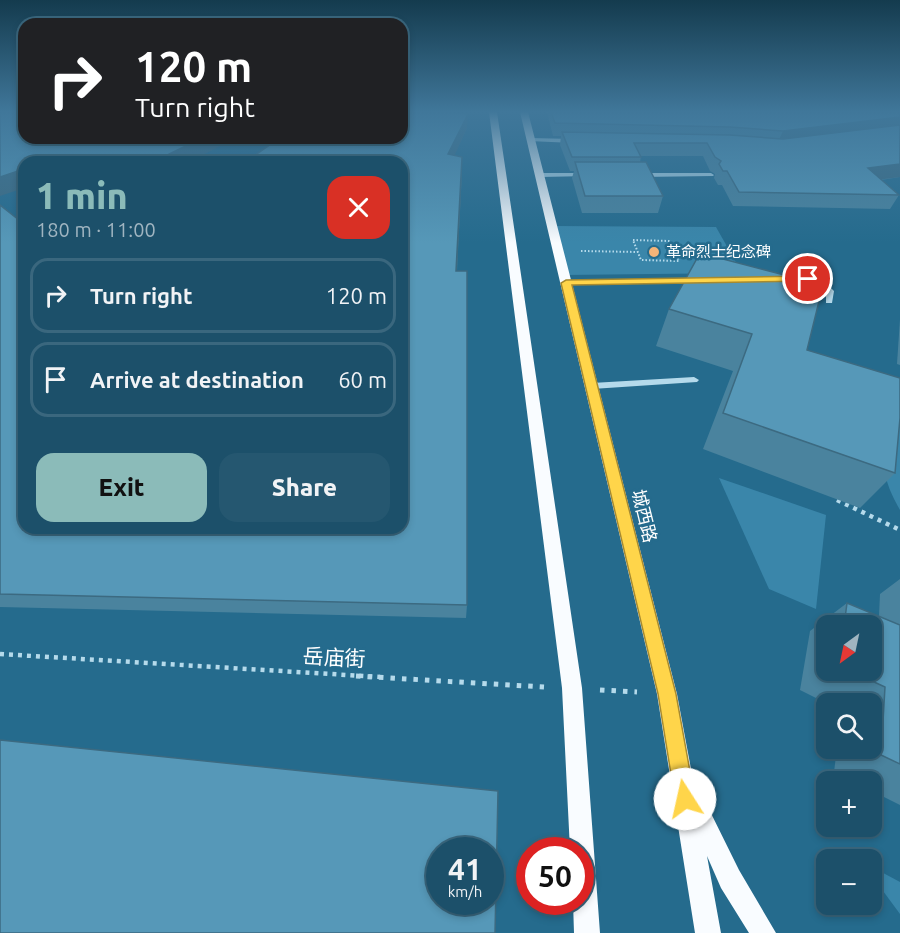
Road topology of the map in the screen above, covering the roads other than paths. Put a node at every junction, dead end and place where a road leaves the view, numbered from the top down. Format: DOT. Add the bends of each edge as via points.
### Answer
graph roads {
  1 [pos="499,156"];
  2 [pos="535,156"];
  3 [pos="540,175"];
  4 [pos="597,175"];
  5 [pos="631,175"];
  6 [pos="711,175"];
  7 [pos="773,280"];
  8 [pos="704,281"];
  9 [pos="566,283"];
  10 [pos="829,301"];
  11 [pos="694,380"];
  12 [pos="592,386"];
  13 [pos="681,777"];
  14 [pos="587,933"];
  15 [pos="708,933"];
  16 [pos="762,933"];
  1 -- 14 [label="main road" via="572,688"];
  2 -- 3 [label="main road, 城西路"];
  3 -- 4 [label="lane"];
  3 -- 9 [label="main road, 城西路"];
  5 -- 6 [label="lane"];
  7 -- 10 [label="lane" via="808,279 824,284 830,291"];
  8 -- 9 [label="lane"];
  9 -- 12 [label="main road, 城西路"];
  11 -- 12 [label="lane"];
  12 -- 13 [label="main road, 城西路" via="667,694"];
  13 -- 15 [label="main road, 城西路"];
  13 -- 16 [label="main road" via="730,879"];
}
